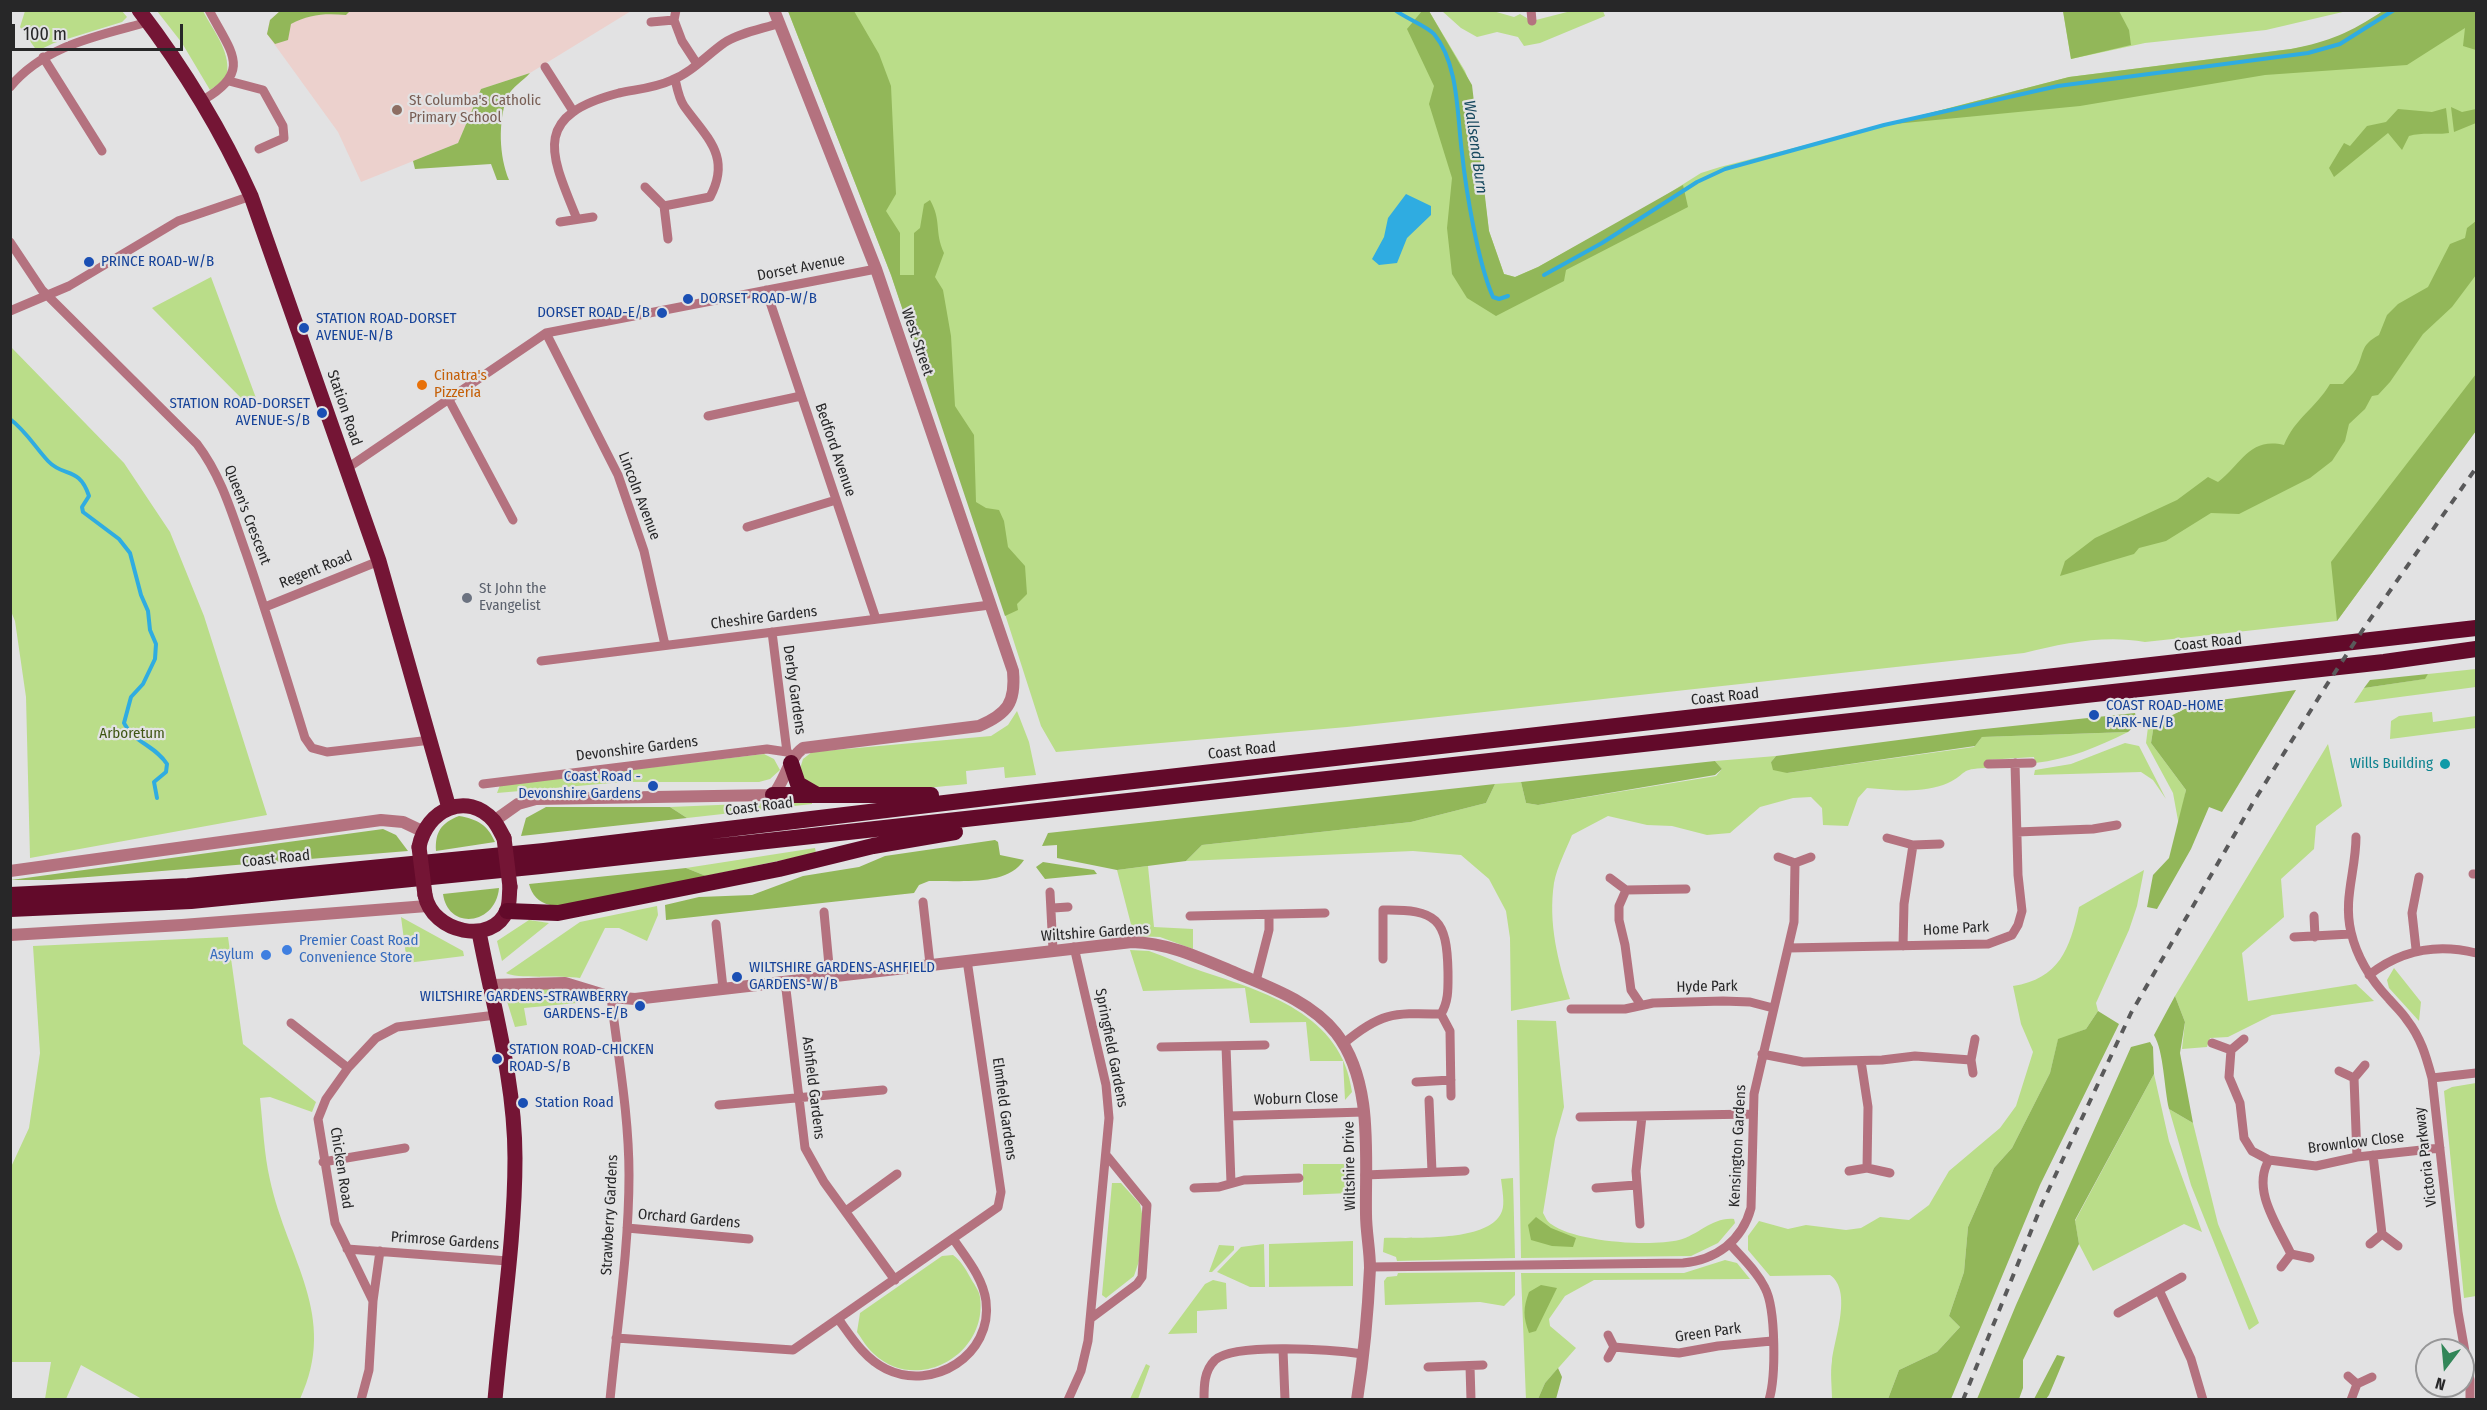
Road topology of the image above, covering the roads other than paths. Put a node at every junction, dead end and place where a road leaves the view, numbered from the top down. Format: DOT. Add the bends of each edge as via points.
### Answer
graph roads {
  1 [pos="209,10"];
  2 [pos="774,10"];
  3 [pos="1531,10"];
  4 [pos="675,15"];
  5 [pos="144,16"];
  6 [pos="1532,21"];
  7 [pos="651,22"];
  8 [pos="780,23"];
  9 [pos="43,57"];
  10 [pos="697,64"];
  11 [pos="544,67"];
  12 [pos="675,79"];
  13 [pos="229,81"];
  14 [pos="10,87"];
  15 [pos="203,100"];
  16 [pos="573,111"];
  17 [pos="285,138"];
  18 [pos="294,143"];
  19 [pos="259,149"];
  20 [pos="102,151"];
  21 [pos="645,187"];
  22 [pos="250,196"];
  23 [pos="664,206"];
  24 [pos="593,217"];
  25 [pos="577,219"];
  26 [pos="560,222"];
  27 [pos="668,239"];
  28 [pos="10,242"];
  29 [pos="876,269"];
  30 [pos="766,290"];
  31 [pos="48,296"];
  32 [pos="10,311"];
  33 [pos="546,333"];
  34 [pos="801,396"];
  35 [pos="448,398"];
  36 [pos="708,416"];
  37 [pos="346,469"];
  38 [pos="836,500"];
  39 [pos="513,520"];
  40 [pos="747,527"];
  41 [pos="379,561"];
  42 [pos="990,605"];
  43 [pos="265,607"];
  44 [pos="876,619"];
  45 [pos="2476,628"];
  46 [pos="771,632"];
  47 [pos="665,645"];
  48 [pos="2476,649"];
  49 [pos="2476,655"];
  50 [pos="541,661"];
  51 [pos="2384,662"];
  52 [pos="1015,688"];
  53 [pos="431,740"];
  54 [pos="791,757"];
  55 [pos="2015,763"];
  56 [pos="2032,763"];
  57 [pos="1988,764"];
  58 [pos="483,784"];
  59 [pos="1028,793"];
  60 [pos="773,795"];
  61 [pos="818,795"];
  62 [pos="1133,802"];
  63 [pos="448,808"];
  64 [pos="494,821"];
  65 [pos="2117,825"];
  66 [pos="422,831"];
  67 [pos="2017,832"];
  68 [pos="2356,837"];
  69 [pos="1887,838"];
  70 [pos="1941,844"];
  71 [pos="1913,845"];
  72 [pos="1778,857"];
  73 [pos="1811,857"];
  74 [pos="1795,863"];
  75 [pos="10,871"];
  76 [pos="1610,878"];
  77 [pos="2419,878"];
  78 [pos="1686,889"];
  79 [pos="1626,890"];
  80 [pos="1050,892"];
  81 [pos="10,896"];
  82 [pos="426,900"];
  83 [pos="923,902"];
  84 [pos="1068,907"];
  85 [pos="1053,908"];
  86 [pos="10,909"];
  87 [pos="507,911"];
  88 [pos="824,912"];
  89 [pos="1325,914"];
  90 [pos="1269,915"];
  91 [pos="1190,916"];
  92 [pos="2314,916"];
  93 [pos="716,924"];
  94 [pos="480,932"];
  95 [pos="2351,934"];
  96 [pos="10,935"];
  97 [pos="2315,937"];
  98 [pos="2294,938"];
  99 [pos="1903,946"];
  100 [pos="1074,947"];
  101 [pos="1788,948"];
  102 [pos="2416,949"];
  103 [pos="1053,950"];
  104 [pos="2476,953"];
  105 [pos="1383,958"];
  106 [pos="967,960"];
  107 [pos="930,964"];
  108 [pos="2368,975"];
  109 [pos="830,976"];
  110 [pos="785,981"];
  111 [pos="1256,981"];
  112 [pos="491,985"];
  113 [pos="723,988"];
  114 [pos="611,997"];
  115 [pos="1641,1005"];
  116 [pos="1773,1008"];
  117 [pos="1571,1009"];
  118 [pos="1441,1014"];
  119 [pos="496,1015"];
  120 [pos="291,1023"];
  121 [pos="1975,1039"];
  122 [pos="2244,1039"];
  123 [pos="2212,1043"];
  124 [pos="1343,1044"];
  125 [pos="1265,1045"];
  126 [pos="1226,1046"];
  127 [pos="1161,1047"];
  128 [pos="2231,1050"];
  129 [pos="1762,1054"];
  130 [pos="1971,1060"];
  131 [pos="1862,1061"];
  132 [pos="2366,1065"];
  133 [pos="348,1068"];
  134 [pos="2339,1071"];
  135 [pos="2476,1072"];
  136 [pos="1973,1073"];
  137 [pos="2354,1078"];
  138 [pos="2432,1078"];
  139 [pos="1451,1080"];
  140 [pos="1416,1082"];
  141 [pos="883,1090"];
  142 [pos="1451,1096"];
  143 [pos="798,1098"];
  144 [pos="1429,1100"];
  145 [pos="720,1105"];
  146 [pos="1364,1112"];
  147 [pos="1752,1114"];
  148 [pos="1229,1116"];
  149 [pos="1642,1116"];
  150 [pos="1580,1118"];
  151 [pos="405,1148"];
  152 [pos="2440,1148"];
  153 [pos="2373,1155"];
  154 [pos="1107,1156"];
  155 [pos="2357,1157"];
  156 [pos="2269,1160"];
  157 [pos="324,1162"];
  158 [pos="1867,1168"];
  159 [pos="1465,1171"];
  160 [pos="1849,1171"];
  161 [pos="1432,1172"];
  162 [pos="1890,1173"];
  163 [pos="897,1174"];
  164 [pos="1365,1175"];
  165 [pos="1299,1178"];
  166 [pos="1231,1183"];
  167 [pos="1636,1185"];
  168 [pos="1194,1188"];
  169 [pos="1596,1188"];
  170 [pos="846,1211"];
  171 [pos="1640,1224"];
  172 [pos="627,1228"];
  173 [pos="2382,1234"];
  174 [pos="749,1239"];
  175 [pos="954,1240"];
  176 [pos="1730,1244"];
  177 [pos="2370,1244"];
  178 [pos="2398,1246"];
  179 [pos="347,1249"];
  180 [pos="380,1251"];
  181 [pos="2291,1254"];
  182 [pos="2310,1258"];
  183 [pos="508,1261"];
  184 [pos="1370,1267"];
  185 [pos="2281,1267"];
  186 [pos="2182,1277"];
  187 [pos="895,1280"];
  188 [pos="2159,1290"];
  189 [pos="373,1301"];
  190 [pos="2118,1313"];
  191 [pos="1090,1319"];
  192 [pos="839,1320"];
  193 [pos="1608,1335"];
  194 [pos="616,1338"];
  195 [pos="1772,1341"];
  196 [pos="1614,1347"];
  197 [pos="1283,1350"];
  198 [pos="1363,1354"];
  199 [pos="1608,1358"];
  200 [pos="1483,1365"];
  201 [pos="1470,1366"];
  202 [pos="1428,1367"];
  203 [pos="2348,1376"];
  204 [pos="2372,1377"];
  205 [pos="2357,1384"];
  206 [pos="361,1400"];
  207 [pos="495,1400"];
  208 [pos="610,1400"];
  209 [pos="1068,1400"];
  210 [pos="1204,1400"];
  211 [pos="1285,1400"];
  212 [pos="1357,1400"];
  213 [pos="1471,1400"];
  214 [pos="1769,1400"];
  215 [pos="2203,1400"];
  216 [pos="2351,1400"];
  217 [pos="2470,1400"];
  1 -- 13 [label="street" via="233,57"];
  2 -- 8 [label="street, West Street"];
  3 -- 6 [label="street"];
  4 -- 7 [label="street"];
  4 -- 10 [label="street" via="682,41"];
  5 -- 9 [label="street"];
  5 -- 15 [label="main road, Station Road"];
  8 -- 10 [label="street" via="726,41"];
  8 -- 29 [label="street, West Street"];
  9 -- 14 [label="street"];
  9 -- 20 [label="street"];
  10 -- 12 [label="street"];
  11 -- 16 [label="street"];
  12 -- 16 [label="street" via="590,102"];
  12 -- 23 [label="street" via="682,104 710,138 719,166 710,197"];
  13 -- 15 [label="street"];
  13 -- 17 [label="street" via="264,91"];
  15 -- 22 [label="main road, Station Road"];
  16 -- 25 [label="street" via="555,138 553,153"];
  17 -- 18 [label="street"];
  17 -- 19 [label="street"];
  21 -- 23 [label="street"];
  22 -- 31 [label="street" via="178,221"];
  22 -- 37 [label="main road, Station Road"];
  23 -- 27 [label="street"];
  24 -- 25 [label="street"];
  25 -- 26 [label="street"];
  28 -- 31 [label="street, Queen's Crescent"];
  29 -- 30 [label="street, Dorset Avenue"];
  29 -- 42 [label="street, West Street"];
  30 -- 33 [label="street, Dorset Avenue"];
  30 -- 34 [label="street, Bedford Avenue"];
  31 -- 32 [label="street"];
  31 -- 43 [label="street, Queen's Crescent" via="212,463"];
  33 -- 35 [label="street, Dorset Avenue"];
  33 -- 47 [label="street, Lincoln Avenue" via="618,475 644,551"];
  34 -- 36 [label="street"];
  34 -- 38 [label="street, Bedford Avenue"];
  35 -- 37 [label="street, Dorset Avenue"];
  35 -- 39 [label="street"];
  37 -- 41 [label="main road, Station Road"];
  38 -- 40 [label="street"];
  38 -- 44 [label="street, Bedford Avenue"];
  41 -- 43 [label="street, Regent Road"];
  41 -- 53 [label="main road, Station Road"];
  42 -- 44 [label="street, Cheshire Gardens"];
  42 -- 52 [label="street, West Street"];
  43 -- 53 [label="street, Queen's Crescent" via="304,738 312,748 327,752"];
  44 -- 46 [label="street, Cheshire Gardens"];
  45 -- 59 [label="highway, Coast Road"];
  46 -- 47 [label="street, Cheshire Gardens"];
  46 -- 54 [label="street, Derby Gardens"];
  47 -- 50 [label="street, Cheshire Gardens"];
  48 -- 51 [label="highway"];
  49 -- 51 [label="highway"];
  51 -- 62 [label="highway"];
  52 -- 54 [label="street, Devonshire Gardens" via="1010,705 998,718 979,726 807,746"];
  53 -- 63 [label="main road, Station Road"];
  54 -- 58 [label="street, Devonshire Gardens" via="767,749"];
  54 -- 60 [label="street" via="784,782"];
  54 -- 61 [label="highway" via="798,784"];
  55 -- 56 [label="street"];
  55 -- 57 [label="street"];
  55 -- 67 [label="street, Home Park"];
  59 -- 61 [label="highway"];
  59 -- 81 [label="highway, Coast Road" via="544,850 188,886"];
  60 -- 61 [label="highway"];
  60 -- 64 [label="street" via="536,799 518,804"];
  62 -- 86 [label="highway" via="191,901"];
  62 -- 87 [label="highway" via="873,846 558,913"];
  63 -- 64 [label="main road" via="480,810"];
  63 -- 66 [label="main road" via="433,817"];
  64 -- 87 [label="main road, bridge" via="504,838 510,887"];
  65 -- 67 [label="street"];
  66 -- 75 [label="street, Coast Road" via="403,822 381,820"];
  66 -- 82 [label="main road, bridge" via="419,847"];
  67 -- 99 [label="street, Home Park" via="2022,911 2012,934 1988,944"];
  68 -- 95 [label="street, Victoria Parkway" via="2348,893"];
  69 -- 71 [label="street"];
  70 -- 71 [label="street"];
  71 -- 99 [label="street, Home Park" via="1904,904"];
  72 -- 74 [label="street"];
  73 -- 74 [label="street"];
  74 -- 101 [label="street, Kensington Gardens" via="1795,913"];
  76 -- 79 [label="street"];
  77 -- 102 [label="street" via="2412,913"];
  78 -- 79 [label="street"];
  79 -- 115 [label="street" via="1619,906 1619,920 1631,990"];
  80 -- 85 [label="street"];
  82 -- 94 [label="main road" via="442,922 462,931"];
  82 -- 96 [label="street" via="182,925"];
  83 -- 107 [label="street"];
  84 -- 85 [label="street"];
  85 -- 103 [label="street"];
  87 -- 94 [label="main road"];
  88 -- 109 [label="street"];
  89 -- 90 [label="street"];
  90 -- 91 [label="street"];
  90 -- 111 [label="street"];
  92 -- 97 [label="street"];
  93 -- 113 [label="street"];
  94 -- 112 [label="main road"];
  95 -- 97 [label="street"];
  95 -- 108 [label="street, Victoria Parkway"];
  97 -- 98 [label="street"];
  99 -- 101 [label="street, Home Park"];
  100 -- 103 [label="street, Wiltshire Gardens"];
  100 -- 111 [label="street, Wiltshire Gardens" via="1158,943"];
  100 -- 154 [label="street, Springfield Gardens" via="1108,1098"];
  101 -- 116 [label="street, Kensington Gardens"];
  102 -- 104 [label="street" via="2449,948"];
  102 -- 108 [label="street"];
  103 -- 106 [label="street, Wiltshire Gardens"];
  105 -- 118 [label="street" via="1383,910 1418,911 1437,923 1447,945 1448,993"];
  106 -- 107 [label="street, Wiltshire Gardens"];
  106 -- 175 [label="street, Elmfield Gardens" via="1001,1199 994,1212"];
  107 -- 109 [label="street, Wiltshire Gardens"];
  108 -- 138 [label="street, Victoria Parkway" via="2406,1018 2423,1045"];
  109 -- 110 [label="street, Wiltshire Gardens"];
  110 -- 113 [label="street, Wiltshire Gardens"];
  110 -- 143 [label="street, Ashfield Gardens"];
  111 -- 124 [label="street, Wiltshire Drive" via="1310,1009"];
  112 -- 114 [label="street, Wiltshire Gardens" via="565,983"];
  112 -- 119 [label="main road"];
  113 -- 114 [label="street, Wiltshire Gardens" via="635,999"];
  114 -- 172 [label="street, Strawberry Gardens" via="627,1131"];
  115 -- 116 [label="street, Hyde Park" via="1740,1001"];
  115 -- 117 [label="street, Hyde Park"];
  116 -- 129 [label="street, Kensington Gardens"];
  118 -- 124 [label="street" via="1378,1018"];
  118 -- 139 [label="street" via="1450,1027"];
  119 -- 133 [label="street, Chicken Road" via="390,1029 375,1038"];
  119 -- 183 [label="main road" via="510,1091 515,1157"];
  120 -- 133 [label="street"];
  121 -- 130 [label="street"];
  122 -- 128 [label="street"];
  123 -- 128 [label="street"];
  124 -- 146 [label="street, Wiltshire Drive" via="1359,1082"];
  125 -- 126 [label="street"];
  126 -- 127 [label="street"];
  126 -- 148 [label="street"];
  128 -- 156 [label="street" via="2229,1077 2240,1103 2244,1138 2252,1151"];
  129 -- 131 [label="street" via="1793,1061"];
  129 -- 147 [label="street, Kensington Gardens"];
  130 -- 131 [label="street" via="1915,1056"];
  130 -- 136 [label="street"];
  131 -- 158 [label="street" via="1868,1107"];
  132 -- 137 [label="street"];
  133 -- 157 [label="street, Chicken Road" via="319,1113"];
  134 -- 137 [label="street"];
  135 -- 138 [label="street"];
  137 -- 155 [label="street"];
  138 -- 152 [label="street, Victoria Parkway"];
  139 -- 140 [label="street"];
  139 -- 142 [label="street"];
  141 -- 143 [label="street"];
  143 -- 145 [label="street"];
  143 -- 170 [label="street, Ashfield Gardens" via="806,1148 818,1173"];
  144 -- 161 [label="street"];
  146 -- 148 [label="street, Woburn Close"];
  146 -- 164 [label="street, Wiltshire Drive"];
  147 -- 149 [label="street"];
  147 -- 176 [label="street, Kensington Gardens" via="1751,1208 1745,1225"];
  148 -- 166 [label="street"];
  149 -- 150 [label="street"];
  149 -- 167 [label="street"];
  151 -- 157 [label="street"];
  152 -- 153 [label="street, Brownlow Close"];
  152 -- 217 [label="street, Victoria Parkway"];
  153 -- 155 [label="street, Brownlow Close"];
  153 -- 173 [label="street"];
  154 -- 191 [label="street, Springfield Gardens"];
  154 -- 191 [label="street" via="1147,1205 1144,1271 1137,1284"];
  155 -- 156 [label="street, Brownlow Close" via="2316,1166"];
  156 -- 181 [label="street" via="2263,1175 2264,1194"];
  157 -- 179 [label="street, Chicken Road" via="335,1223"];
  158 -- 160 [label="street"];
  158 -- 162 [label="street"];
  159 -- 161 [label="street"];
  161 -- 164 [label="street"];
  163 -- 170 [label="street"];
  164 -- 184 [label="street, Wiltshire Drive"];
  165 -- 166 [label="street"];
  166 -- 168 [label="street"];
  167 -- 169 [label="street"];
  167 -- 171 [label="street"];
  170 -- 187 [label="street, Ashfield Gardens"];
  172 -- 174 [label="street, Orchard Gardens"];
  172 -- 194 [label="street, Strawberry Gardens"];
  173 -- 177 [label="street"];
  173 -- 178 [label="street"];
  175 -- 187 [label="street, Elmfield Gardens"];
  175 -- 192 [label="street" via="981,1284 986,1311 978,1340 952,1368 915,1376 886,1370 870,1359"];
  176 -- 184 [label="street, Kensington Gardens" via="1707,1258 1683,1263"];
  176 -- 195 [label="street" via="1766,1290"];
  179 -- 180 [label="street, Primrose Gardens"];
  179 -- 189 [label="street, Chicken Road"];
  180 -- 183 [label="street, Primrose Gardens"];
  180 -- 189 [label="street, Primrose Gardens"];
  181 -- 182 [label="street"];
  181 -- 185 [label="street"];
  183 -- 207 [label="main road"];
  184 -- 198 [label="street, Wiltshire Drive"];
  186 -- 188 [label="street"];
  187 -- 192 [label="street, Elmfield Gardens"];
  188 -- 190 [label="street"];
  188 -- 215 [label="street" via="2191,1359"];
  189 -- 206 [label="street, Chicken Road" via="369,1370"];
  191 -- 209 [label="street, Springfield Gardens" via="1084,1362"];
  192 -- 194 [label="street, Elmfield Gardens" via="789,1351"];
  193 -- 196 [label="street"];
  194 -- 208 [label="street, Strawberry Gardens"];
  195 -- 196 [label="street, Green Park" via="1679,1353"];
  195 -- 214 [label="street"];
  196 -- 199 [label="street"];
  197 -- 198 [label="street" via="1326,1349"];
  197 -- 210 [label="street" via="1235,1352 1220,1357 1205,1377"];
  197 -- 211 [label="street"];
  198 -- 212 [label="street, Wiltshire Drive"];
  200 -- 201 [label="street"];
  201 -- 202 [label="street"];
  201 -- 213 [label="street"];
  203 -- 205 [label="street"];
  204 -- 205 [label="street"];
  205 -- 216 [label="street"];
}
